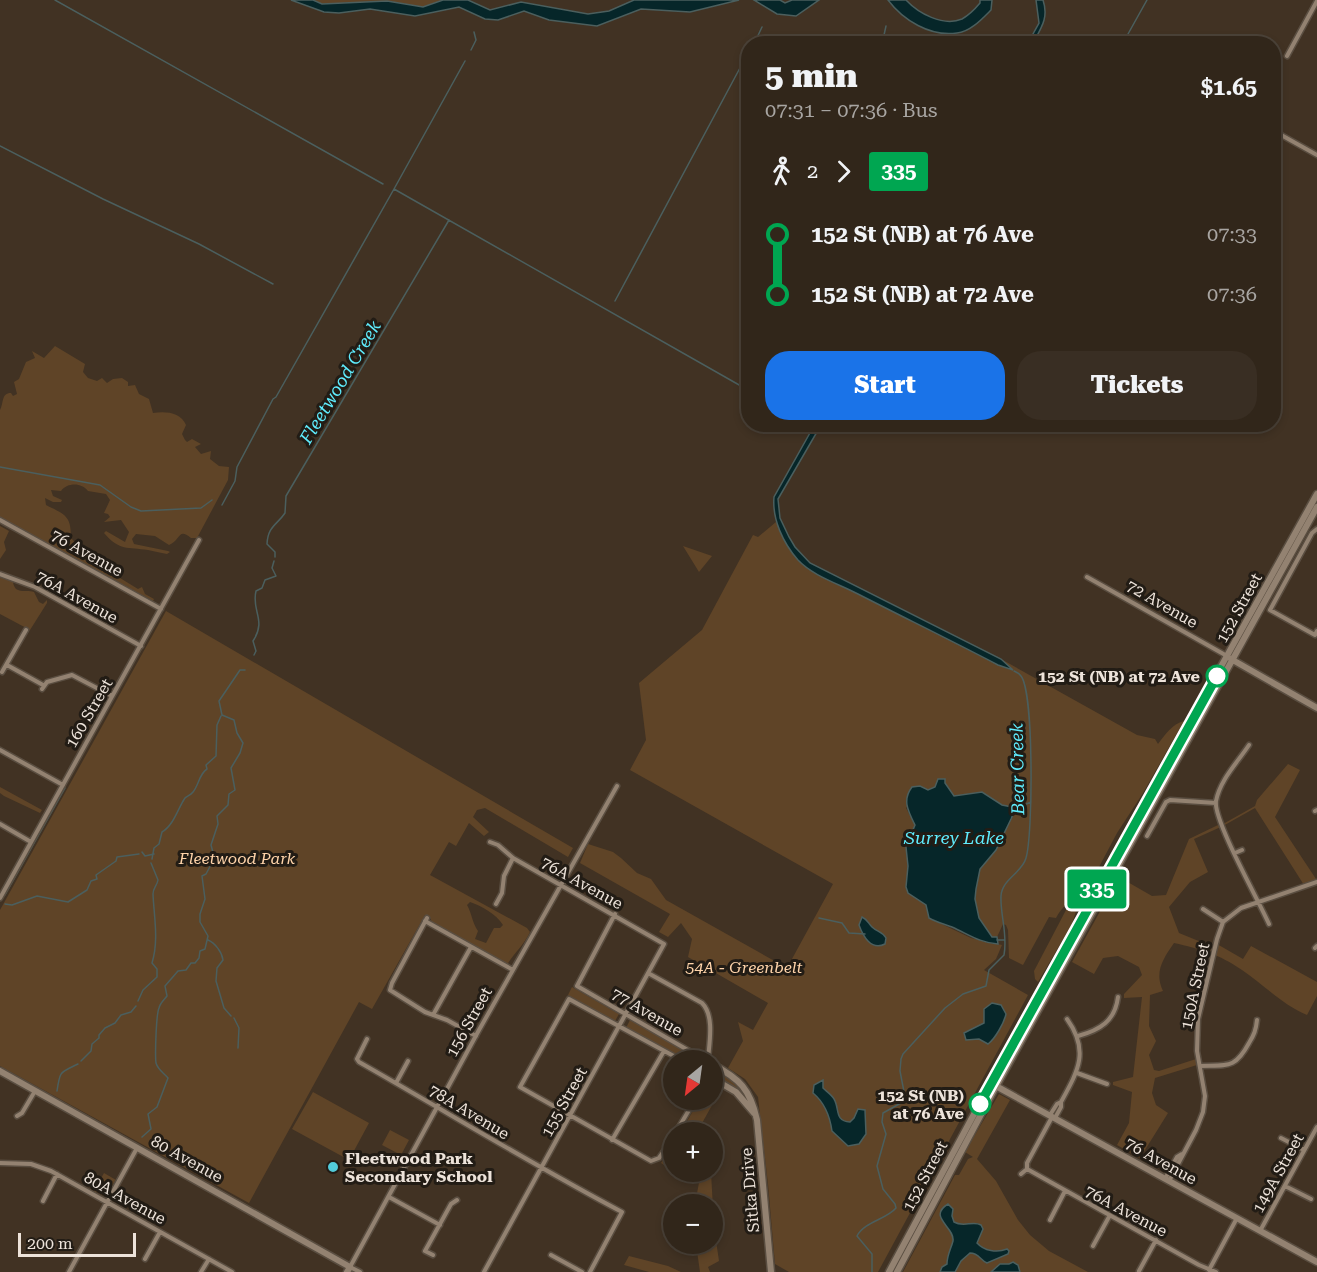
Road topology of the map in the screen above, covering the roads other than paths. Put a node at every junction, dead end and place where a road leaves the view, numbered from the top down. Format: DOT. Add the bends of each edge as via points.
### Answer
graph roads {
  1 [pos="1317,1"];
  2 [pos="1312,10"];
  3 [pos="1317,13"];
  4 [pos="1287,56"];
  5 [pos="1281,135"];
  6 [pos="1317,155"];
  7 [pos="1317,494"];
  8 [pos="1317,507"];
  9 [pos="0,520"];
  10 [pos="1317,529"];
  11 [pos="199,540"];
  12 [pos="0,574"];
  13 [pos="1087,577"];
  14 [pos="161,609"];
  15 [pos="26,630"];
  16 [pos="1316,633"];
  17 [pos="141,645"];
  18 [pos="1231,659"];
  19 [pos="6,665"];
  20 [pos="2,672"];
  21 [pos="112,696"];
  22 [pos="1317,708"];
  23 [pos="1249,745"];
  24 [pos="0,750"];
  25 [pos="63,785"];
  26 [pos="617,786"];
  27 [pos="1216,803"];
  28 [pos="0,824"];
  29 [pos="1147,836"];
  30 [pos="31,842"];
  31 [pos="490,842"];
  32 [pos="1242,850"];
  33 [pos="1235,854"];
  34 [pos="513,858"];
  35 [pos="561,884"];
  36 [pos="1316,884"];
  37 [pos="0,898"];
  38 [pos="1259,901"];
  39 [pos="496,904"];
  40 [pos="1203,909"];
  41 [pos="615,914"];
  42 [pos="1223,922"];
  43 [pos="1269,924"];
  44 [pos="664,944"];
  45 [pos="471,947"];
  46 [pos="513,970"];
  47 [pos="648,973"];
  48 [pos="1118,997"];
  49 [pos="433,1015"];
  50 [pos="625,1015"];
  51 [pos="1067,1019"];
  52 [pos="1257,1020"];
  53 [pos="620,1026"];
  54 [pos="476,1036"];
  55 [pos="1078,1036"];
  56 [pos="366,1039"];
  57 [pos="663,1050"];
  58 [pos="688,1050"];
  59 [pos="707,1050"];
  60 [pos="663,1053"];
  61 [pos="408,1061"];
  62 [pos="1200,1066"];
  63 [pos="723,1070"];
  64 [pos="0,1071"];
  65 [pos="1077,1072"];
  66 [pos="396,1083"];
  67 [pos="723,1084"];
  68 [pos="994,1084"];
  69 [pos="1107,1084"];
  70 [pos="34,1091"];
  71 [pos="438,1107"];
  72 [pos="17,1116"];
  73 [pos="570,1116"];
  74 [pos="756,1116"];
  75 [pos="1052,1117"];
  76 [pos="1317,1127"];
  77 [pos="1281,1138"];
  78 [pos="612,1140"];
  79 [pos="138,1147"];
  80 [pos="1304,1150"];
  81 [pos="663,1152"];
  82 [pos="0,1163"];
  83 [pos="541,1169"];
  84 [pos="1027,1169"];
  85 [pos="57,1174"];
  86 [pos="1021,1174"];
  87 [pos="1167,1180"];
  88 [pos="1285,1186"];
  89 [pos="1065,1191"];
  90 [pos="388,1197"];
  91 [pos="1311,1199"];
  92 [pos="457,1200"];
  93 [pos="43,1201"];
  94 [pos="107,1202"];
  95 [pos="1110,1215"];
  96 [pos="1236,1218"];
  97 [pos="1050,1220"];
  98 [pos="440,1225"];
  99 [pos="1260,1231"];
  100 [pos="160,1232"];
  101 [pos="1156,1240"];
  102 [pos="1093,1246"];
  103 [pos="432,1255"];
  104 [pos="551,1255"];
  105 [pos="208,1258"];
  106 [pos="145,1259"];
  107 [pos="1317,1262"];
  108 [pos="349,1269"];
  109 [pos="1209,1270"];
  110 [pos="1139,1271"];
  111 [pos="69,1272"];
  112 [pos="201,1272"];
  113 [pos="232,1272"];
  114 [pos="360,1272"];
  115 [pos="484,1272"];
  116 [pos="582,1272"];
  117 [pos="590,1272"];
  118 [pos="772,1272"];
  119 [pos="889,1272"];
  120 [pos="897,1272"];
  121 [pos="1215,1272"];
  1 -- 2 [label="street"];
  2 -- 3 [label="street"];
  2 -- 4 [label="street"];
  5 -- 6 [label="street"];
  7 -- 18 [label="main road, 152 Street"];
  8 -- 18 [label="main road, 152 Street"];
  9 -- 14 [label="street, 76 Avenue"];
  10 -- 16 [label="street" via="1270,610"];
  11 -- 14 [label="street, 160 Street"];
  12 -- 17 [label="street, 76A Avenue" via="34,587"];
  13 -- 18 [label="street, 72 Avenue"];
  14 -- 17 [label="street, 160 Street"];
  15 -- 19 [label="street"];
  17 -- 21 [label="street, 160 Street"];
  18 -- 22 [label="main road, 72 Avenue"];
  18 -- 68 [label="main road, 152 Street"];
  19 -- 20 [label="street"];
  19 -- 21 [label="street" via="43,687 47,682 72,675"];
  21 -- 25 [label="street, 160 Street"];
  23 -- 27 [label="street" via="1227,776"];
  24 -- 25 [label="street"];
  25 -- 30 [label="street, 160 Street"];
  26 -- 35 [label="street, 156 Street"];
  27 -- 29 [label="street" via="1170,800"];
  27 -- 33 [label="street"];
  28 -- 30 [label="street"];
  30 -- 37 [label="street, 160 Street"];
  31 -- 34 [label="street, 76A Avenue"];
  32 -- 33 [label="street"];
  33 -- 38 [label="street"];
  34 -- 35 [label="street, 76A Avenue"];
  34 -- 39 [label="street"];
  35 -- 41 [label="street, 76A Avenue"];
  35 -- 46 [label="street, 156 Street"];
  36 -- 38 [label="street"];
  38 -- 42 [label="street" via="1241,908"];
  38 -- 43 [label="street"];
  40 -- 42 [label="street"];
  41 -- 44 [label="street, 76A Avenue"];
  41 -- 50 [label="street, 77 Avenue" via="577,986"];
  42 -- 62 [label="street, 150A Street" via="1198,1019"];
  44 -- 47 [label="street, 155 Street"];
  45 -- 46 [label="street"];
  45 -- 49 [label="street"];
  45 -- 49 [label="street" via="426,920 390,989"];
  46 -- 54 [label="street, 156 Street"];
  47 -- 50 [label="street, 155 Street"];
  47 -- 59 [label="street" via="707,1008"];
  48 -- 55 [label="street" via="1107,1023 1099,1030"];
  49 -- 54 [label="street"];
  50 -- 53 [label="street, 155 Street"];
  50 -- 58 [label="street, 77 Avenue"];
  51 -- 55 [label="street"];
  52 -- 62 [label="street" via="1257,1030 1239,1059 1230,1064"];
  53 -- 57 [label="street, 77 Avenue"];
  53 -- 73 [label="street, 155 Street"];
  53 -- 73 [label="street, 77 Avenue" via="569,999 520,1087"];
  54 -- 71 [label="street, 156 Street"];
  55 -- 65 [label="street"];
  56 -- 66 [label="street, 78A Avenue" via="359,1062"];
  60 -- 78 [label="street"];
  61 -- 66 [label="street"];
  62 -- 87 [label="street, 150A Street" via="1205,1096 1203,1113"];
  63 -- 74 [label="main road" via="742,1084"];
  64 -- 70 [label="main road, 80 Avenue"];
  65 -- 69 [label="street"];
  65 -- 75 [label="street"];
  66 -- 71 [label="street, 78A Avenue"];
  67 -- 74 [label="main road" via="736,1092"];
  68 -- 75 [label="main road, 76 Avenue"];
  68 -- 119 [label="main road, 152 Street"];
  68 -- 120 [label="main road, 152 Street"];
  70 -- 72 [label="street"];
  70 -- 79 [label="main road, 80 Avenue"];
  71 -- 83 [label="street, 78A Avenue"];
  71 -- 90 [label="street, 156 Street"];
  73 -- 78 [label="street"];
  73 -- 83 [label="street, 155 Street"];
  74 -- 118 [label="main road, Sitka Drive"];
  75 -- 84 [label="street" via="1027,1162"];
  75 -- 87 [label="main road, 76 Avenue"];
  76 -- 80 [label="street, 149A Street"];
  77 -- 80 [label="street"];
  78 -- 81 [label="street" via="653,1162"];
  79 -- 94 [label="street"];
  79 -- 108 [label="main road, 80 Avenue"];
  80 -- 88 [label="street, 149A Street"];
  82 -- 85 [label="street, 80A Avenue" via="31,1164"];
  83 -- 115 [label="street, 155 Street"];
  83 -- 117 [label="street, 78A Avenue" via="622,1212"];
  84 -- 86 [label="street"];
  84 -- 89 [label="street, 76A Avenue"];
  85 -- 93 [label="street"];
  85 -- 94 [label="street, 80A Avenue"];
  87 -- 96 [label="main road, 76 Avenue"];
  88 -- 91 [label="street"];
  88 -- 99 [label="street, 149A Street"];
  89 -- 95 [label="street, 76A Avenue"];
  89 -- 97 [label="street"];
  90 -- 98 [label="street"];
  90 -- 108 [label="street, 156 Street"];
  92 -- 98 [label="street"];
  94 -- 100 [label="street, 80A Avenue"];
  94 -- 111 [label="street"];
  95 -- 101 [label="street, 76A Avenue"];
  95 -- 102 [label="street"];
  96 -- 99 [label="main road, 76 Avenue"];
  96 -- 109 [label="street"];
  98 -- 103 [label="street" via="425,1251"];
  99 -- 107 [label="main road, 76 Avenue"];
  100 -- 105 [label="street, 80A Avenue"];
  100 -- 106 [label="street"];
  101 -- 109 [label="street, 76A Avenue"];
  101 -- 110 [label="street"];
  104 -- 116 [label="street"];
  105 -- 112 [label="street"];
  105 -- 113 [label="street, 80A Avenue"];
  108 -- 114 [label="street, 80 Avenue"];
  109 -- 121 [label="street, 76A Avenue"];
}
